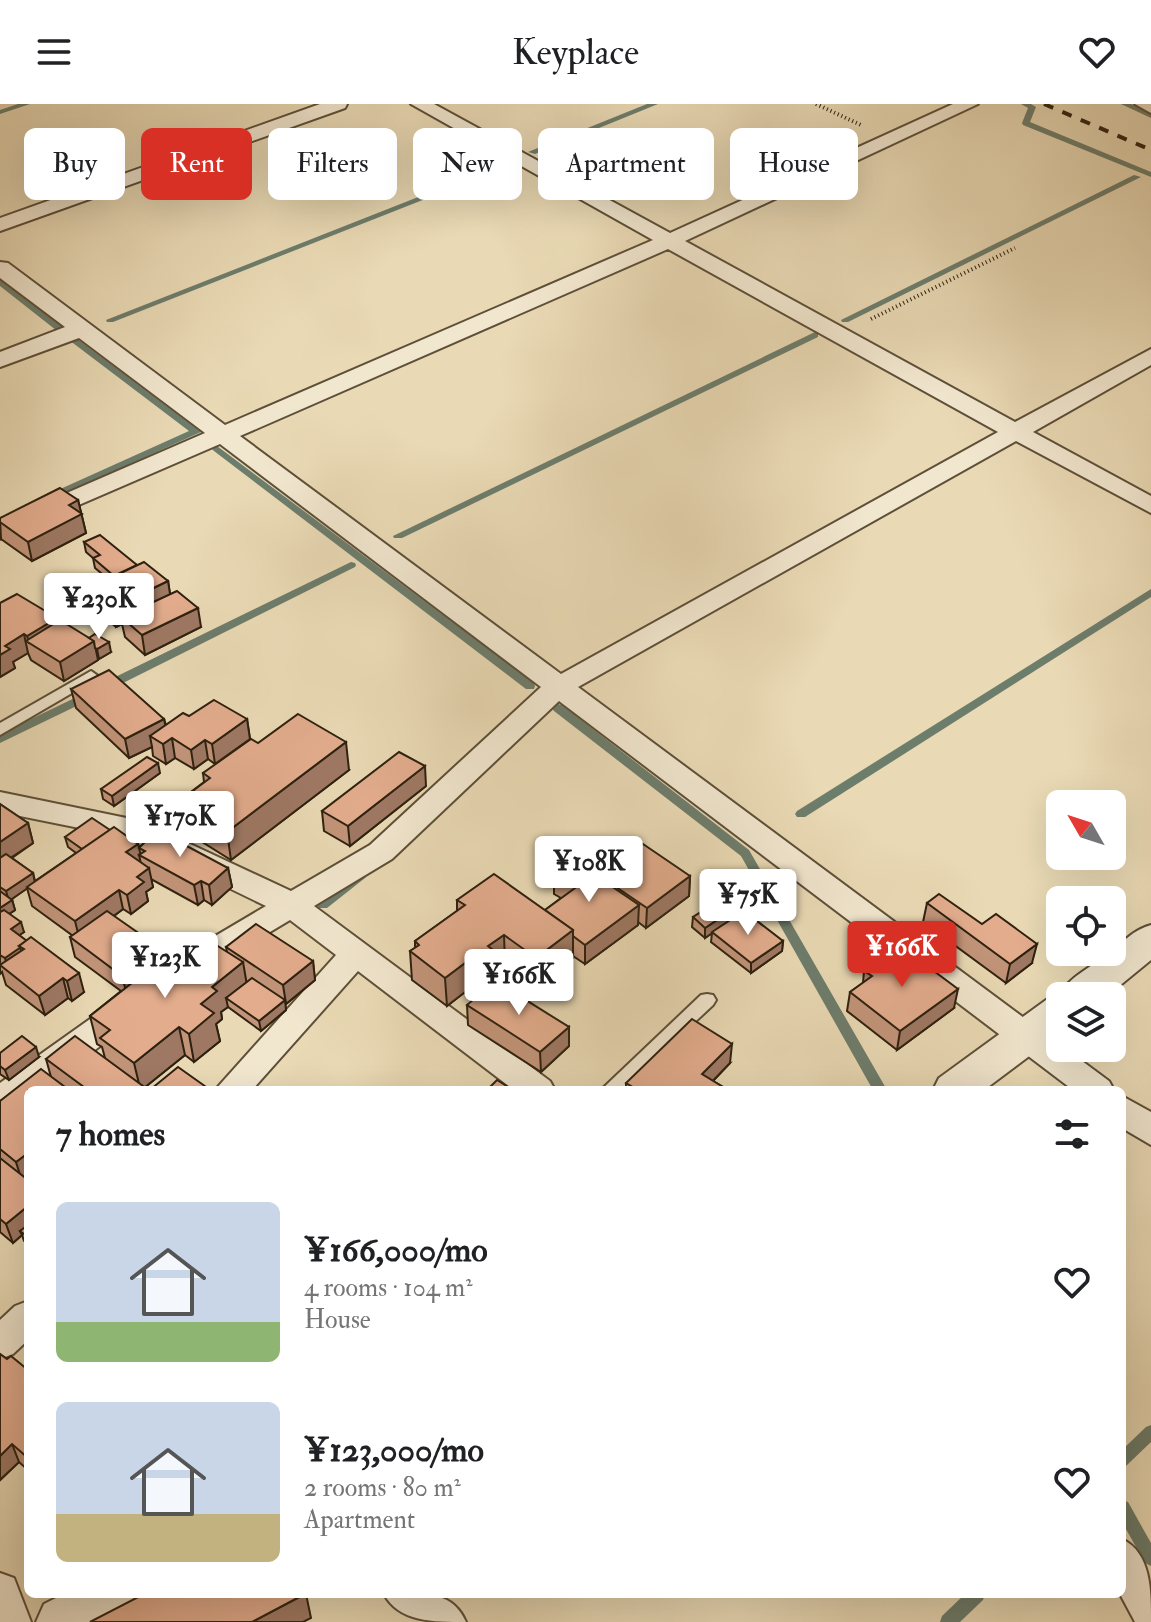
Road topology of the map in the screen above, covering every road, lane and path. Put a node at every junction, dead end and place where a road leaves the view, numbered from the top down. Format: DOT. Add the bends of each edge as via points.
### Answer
graph roads {
  1 [pos="338,104"];
  2 [pos="420,104"];
  3 [pos="816,104"];
  4 [pos="969,104"];
  5 [pos="1144,104"];
  6 [pos="1151,107"];
  7 [pos="891,139"];
  8 [pos="0,225"];
  9 [pos="671,240"];
  10 [pos="1015,248"];
  11 [pos="0,268"];
  12 [pos="81,329"];
  13 [pos="841,334"];
  14 [pos="1151,356"];
  15 [pos="0,360"];
  16 [pos="1016,431"];
  17 [pos="222,435"];
  18 [pos="1151,506"];
  19 [pos="0,531"];
  20 [pos="91,676"];
  21 [pos="558,687"];
  22 [pos="0,730"];
  23 [pos="213,792"];
  24 [pos="0,802"];
  25 [pos="149,837"];
  26 [pos="290,904"];
  27 [pos="1151,939"];
  28 [pos="355,954"];
  29 [pos="1097,982"];
  30 [pos="707,1000"];
  31 [pos="1046,1022"];
  32 [pos="1026,1037"];
  33 [pos="236,1086"];
  34 [pos="533,1086"];
  35 [pos="614,1086"];
  36 [pos="959,1086"];
  37 [pos="1092,1086"];
  38 [pos="0,1101"];
  39 [pos="1126,1112"];
  40 [pos="1151,1131"];
  41 [pos="24,1321"];
  42 [pos="0,1343"];
  43 [pos="1126,1565"];
  44 [pos="0,1592"];
  45 [pos="108,1598"];
  46 [pos="410,1598"];
  47 [pos="1151,1611"];
  48 [pos="10,1622"];
  49 [pos="62,1622"];
  50 [pos="445,1622"];
  1 -- 8 [label="street"];
  2 -- 9 [label="street"];
  3 -- 7 [label="path"];
  4 -- 7 [label="street"];
  5 -- 6 [label="street"];
  7 -- 9 [label="street"];
  9 -- 13 [label="street"];
  9 -- 17 [label="street"];
  10 -- 13 [label="path"];
  11 -- 12 [label="street"];
  12 -- 15 [label="street"];
  12 -- 17 [label="street"];
  13 -- 16 [label="street"];
  14 -- 16 [label="street"];
  16 -- 18 [label="street"];
  16 -- 21 [label="street"];
  17 -- 19 [label="street"];
  17 -- 21 [label="street"];
  20 -- 22 [label="lane"];
  21 -- 26 [label="street" via="381,852"];
  21 -- 32 [label="street"];
  23 -- 25 [label="lane"];
  24 -- 25 [label="street" via="131,828"];
  25 -- 26 [label="street"];
  26 -- 28 [label="street"];
  26 -- 38 [label="street" via="156,988"];
  27 -- 29 [label="street"];
  28 -- 33 [label="street"];
  28 -- 34 [label="street"];
  30 -- 35 [label="lane"];
  31 -- 32 [label="street"];
  32 -- 36 [label="street"];
  32 -- 37 [label="street"];
  39 -- 40 [label="street"];
  41 -- 42 [label="street"];
  43 -- 47 [label="street"];
  44 -- 48 [label="street"];
  45 -- 49 [label="street"];
  46 -- 50 [label="street"];
}
